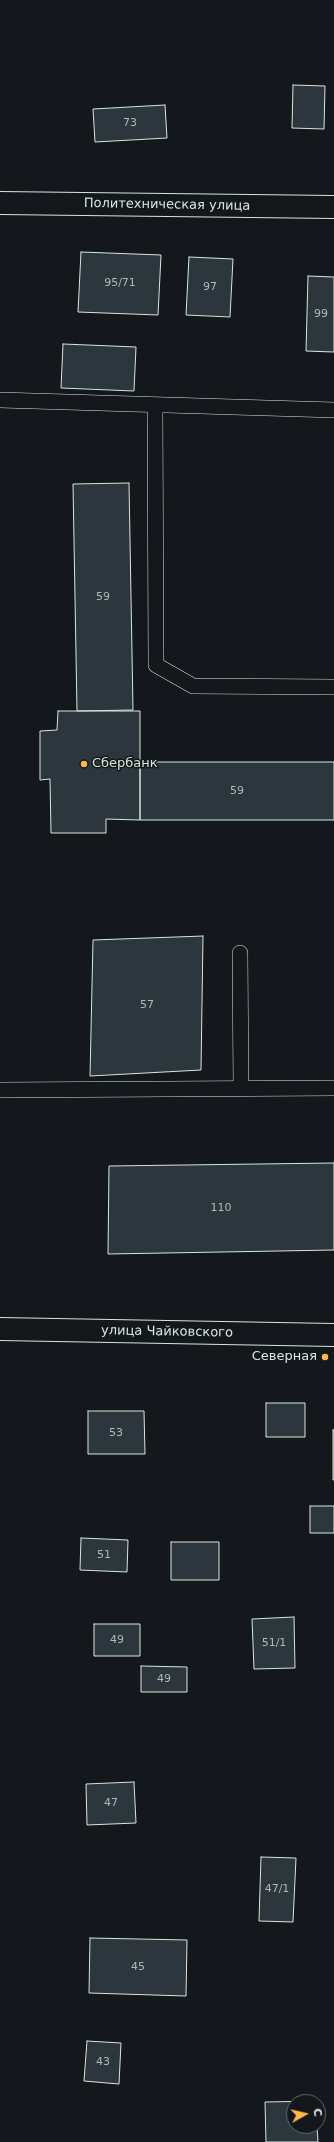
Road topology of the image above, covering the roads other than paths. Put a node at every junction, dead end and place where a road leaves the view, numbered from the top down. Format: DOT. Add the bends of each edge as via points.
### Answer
graph roads {
  1 [pos="0,203"];
  2 [pos="334,207"];
  3 [pos="0,400"];
  4 [pos="155,404"];
  5 [pos="334,410"];
  6 [pos="334,687"];
  7 [pos="240,953"];
  8 [pos="334,1088"];
  9 [pos="241,1089"];
  10 [pos="0,1090"];
  11 [pos="0,1329"];
  12 [pos="334,1335"];
  1 -- 2 [label="street, Политехническая улица"];
  3 -- 4 [label="lane"];
  4 -- 5 [label="lane"];
  4 -- 6 [label="lane" via="156,665 193,686"];
  7 -- 9 [label="lane"];
  8 -- 9 [label="lane"];
  9 -- 10 [label="lane"];
  11 -- 12 [label="street, улица Чайковского"];
}
